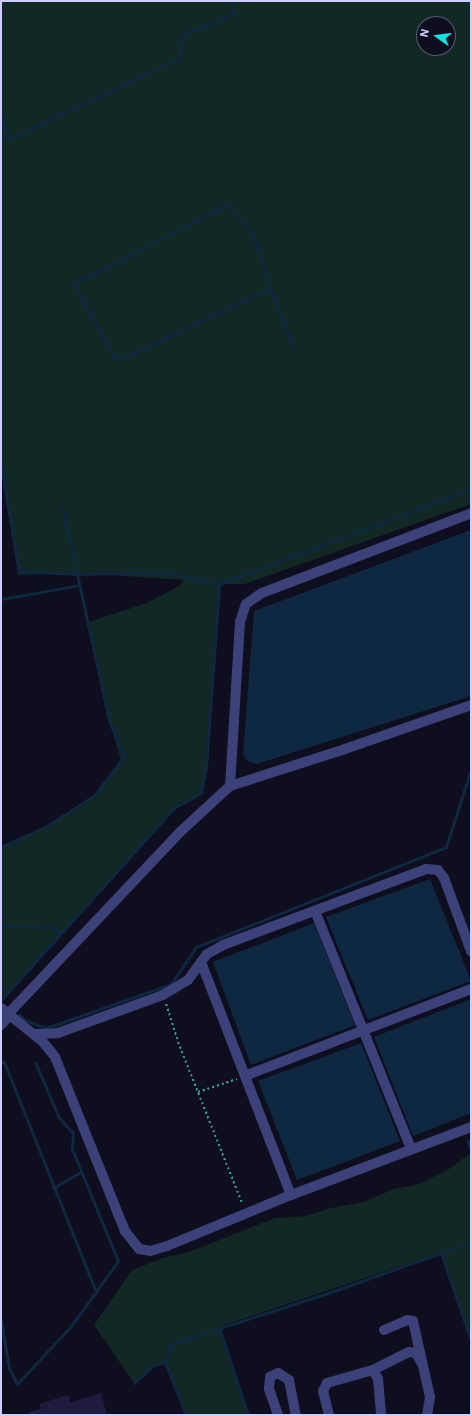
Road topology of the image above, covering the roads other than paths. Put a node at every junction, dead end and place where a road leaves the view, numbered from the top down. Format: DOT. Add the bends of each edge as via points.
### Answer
graph roads {
  1 [pos="471,513"];
  2 [pos="471,705"];
  3 [pos="230,786"];
  4 [pos="315,911"];
  5 [pos="471,951"];
  6 [pos="201,962"];
  7 [pos="471,989"];
  8 [pos="6,1013"];
  9 [pos="1,1025"];
  10 [pos="363,1030"];
  11 [pos="34,1034"];
  12 [pos="247,1075"];
  13 [pos="471,1127"];
  14 [pos="411,1149"];
  15 [pos="291,1194"];
  16 [pos="384,1330"];
  17 [pos="422,1364"];
  18 [pos="373,1370"];
  19 [pos="278,1415"];
  20 [pos="296,1415"];
  21 [pos="329,1415"];
  22 [pos="381,1415"];
  23 [pos="427,1415"];
  1 -- 3 [label="street" via="262,593 246,604 240,622"];
  2 -- 3 [label="street"];
  3 -- 8 [label="street" via="179,833"];
  4 -- 5 [label="street" via="432,868 444,878"];
  4 -- 6 [label="street" via="223,946 207,954"];
  4 -- 10 [label="street"];
  6 -- 11 [label="street" via="188,980 163,995 58,1033"];
  6 -- 12 [label="street"];
  7 -- 10 [label="street"];
  8 -- 9 [label="street"];
  8 -- 11 [label="street"];
  10 -- 12 [label="street"];
  10 -- 14 [label="street"];
  11 -- 15 [label="street" via="55,1057 65,1076 125,1231 135,1247 150,1251"];
  12 -- 15 [label="street"];
  13 -- 14 [label="street"];
  14 -- 15 [label="street"];
  16 -- 17 [label="street" via="407,1320 413,1321"];
  17 -- 18 [label="street" via="416,1353 409,1352"];
  17 -- 23 [label="street" via="430,1397"];
  18 -- 21 [label="street" via="327,1383 323,1391"];
  18 -- 22 [label="street" via="378,1379"];
  19 -- 20 [label="street" via="269,1389 270,1377 278,1372 289,1380"];
}
